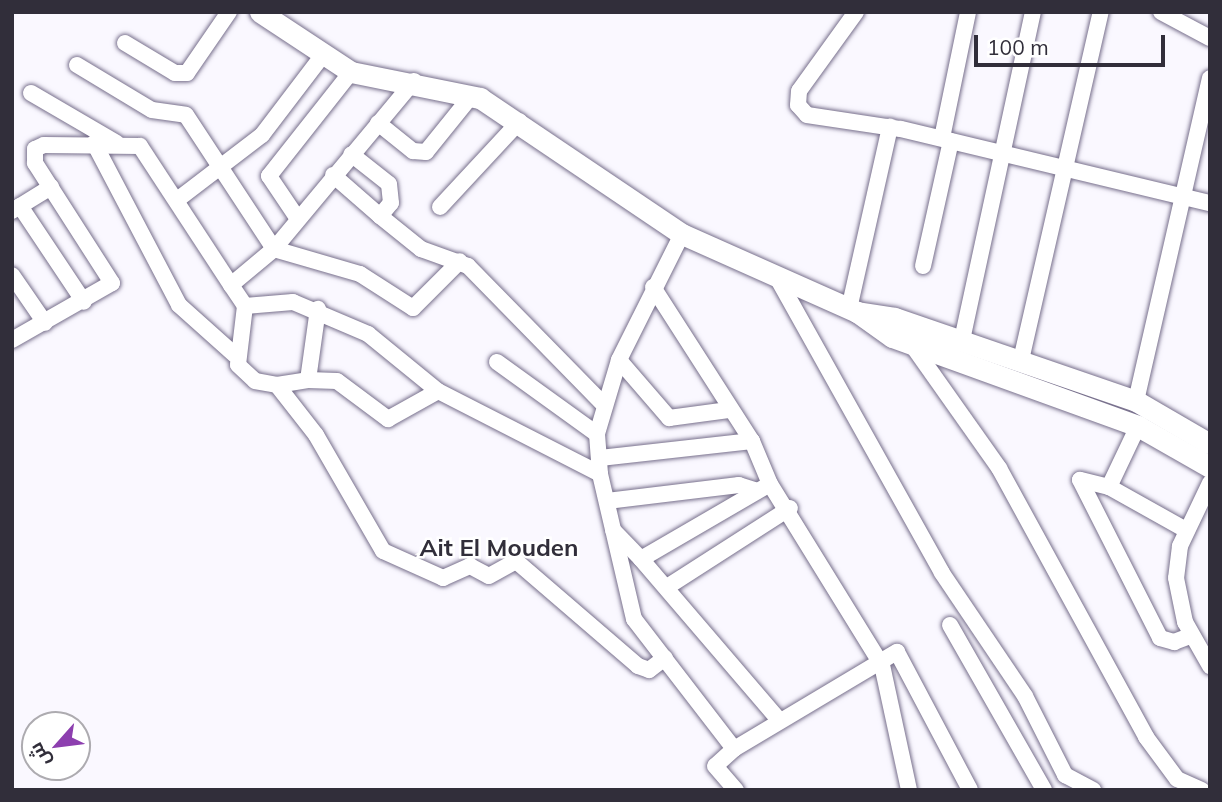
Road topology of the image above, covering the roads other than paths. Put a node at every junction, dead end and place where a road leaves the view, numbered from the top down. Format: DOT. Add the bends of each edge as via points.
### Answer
graph roads {
  1 [pos="229,12"];
  2 [pos="260,12"];
  3 [pos="856,12"];
  4 [pos="968,12"];
  5 [pos="1033,12"];
  6 [pos="1101,12"];
  7 [pos="1161,12"];
  8 [pos="1210,38"];
  9 [pos="125,43"];
  10 [pos="323,55"];
  11 [pos="77,65"];
  12 [pos="351,72"];
  13 [pos="1210,78"];
  14 [pos="414,80"];
  15 [pos="31,93"];
  16 [pos="472,95"];
  17 [pos="520,121"];
  18 [pos="378,122"];
  19 [pos="890,127"];
  20 [pos="946,140"];
  21 [pos="94,143"];
  22 [pos="117,143"];
  23 [pos="351,153"];
  24 [pos="1002,154"];
  25 [pos="1065,169"];
  26 [pos="219,171"];
  27 [pos="333,176"];
  28 [pos="51,187"];
  29 [pos="1183,197"];
  30 [pos="177,200"];
  31 [pos="1210,203"];
  32 [pos="440,207"];
  33 [pos="16,209"];
  34 [pos="380,216"];
  35 [pos="298,219"];
  36 [pos="681,234"];
  37 [pos="274,249"];
  38 [pos="460,261"];
  39 [pos="923,266"];
  40 [pos="12,275"];
  41 [pos="779,281"];
  42 [pos="231,285"];
  43 [pos="653,288"];
  44 [pos="84,302"];
  45 [pos="245,306"];
  46 [pos="318,309"];
  47 [pos="853,310"];
  48 [pos="45,323"];
  49 [pos="900,333"];
  50 [pos="12,340"];
  51 [pos="962,340"];
  52 [pos="235,355"];
  53 [pos="619,360"];
  54 [pos="1021,360"];
  55 [pos="497,362"];
  56 [pos="308,380"];
  57 [pos="277,385"];
  58 [pos="438,391"];
  59 [pos="1136,401"];
  60 [pos="604,405"];
  61 [pos="728,410"];
  62 [pos="1138,426"];
  63 [pos="597,434"];
  64 [pos="752,441"];
  65 [pos="1210,444"];
  66 [pos="600,458"];
  67 [pos="1210,467"];
  68 [pos="600,474"];
  69 [pos="1210,483"];
  70 [pos="764,487"];
  71 [pos="1109,487"];
  72 [pos="607,501"];
  73 [pos="790,508"];
  74 [pos="613,530"];
  75 [pos="1185,530"];
  76 [pos="640,559"];
  77 [pos="667,587"];
  78 [pos="950,625"];
  79 [pos="1191,636"];
  80 [pos="665,658"];
  81 [pos="882,664"];
  82 [pos="1210,666"];
  83 [pos="780,721"];
  84 [pos="734,749"];
  85 [pos="1200,789"];
  86 [pos="736,790"];
  87 [pos="909,790"];
  88 [pos="970,790"];
  89 [pos="1044,790"];
  90 [pos="1093,790"];
  1 -- 9 [label="street" via="187,74 175,73"];
  2 -- 10 [label="street"];
  3 -- 19 [label="street" via="799,91 798,105 811,116"];
  4 -- 20 [label="street"];
  5 -- 24 [label="street"];
  6 -- 25 [label="street"];
  7 -- 8 [label="street"];
  10 -- 12 [label="street"];
  10 -- 26 [label="street" via="262,135"];
  11 -- 26 [label="street" via="152,110 183,112"];
  12 -- 14 [label="street"];
  12 -- 35 [label="street" via="268,176"];
  13 -- 29 [label="street"];
  14 -- 16 [label="street"];
  14 -- 18 [label="street"];
  15 -- 22 [label="street"];
  16 -- 17 [label="street"];
  16 -- 18 [label="street" via="426,152 413,151"];
  17 -- 32 [label="street"];
  17 -- 36 [label="street"];
  18 -- 23 [label="street"];
  19 -- 20 [label="street"];
  19 -- 47 [label="street"];
  20 -- 24 [label="street"];
  20 -- 39 [label="street"];
  21 -- 22 [label="street"];
  21 -- 28 [label="street" via="35,149 33,159"];
  21 -- 52 [label="street" via="179,305"];
  22 -- 30 [label="street" via="147,151"];
  23 -- 27 [label="street"];
  23 -- 34 [label="street" via="393,190"];
  24 -- 25 [label="street"];
  24 -- 51 [label="street"];
  25 -- 29 [label="street"];
  25 -- 54 [label="street"];
  26 -- 30 [label="street"];
  26 -- 37 [label="street"];
  27 -- 34 [label="street"];
  27 -- 35 [label="street"];
  28 -- 33 [label="street"];
  28 -- 44 [label="street" via="112,279"];
  29 -- 31 [label="street"];
  29 -- 59 [label="street"];
  30 -- 42 [label="street"];
  33 -- 44 [label="street"];
  34 -- 38 [label="street" via="421,249"];
  35 -- 37 [label="street"];
  36 -- 41 [label="street"];
  36 -- 43 [label="street"];
  37 -- 38 [label="street" via="360,274 413,308"];
  37 -- 42 [label="street"];
  38 -- 60 [label="street"];
  40 -- 48 [label="street"];
  41 -- 47 [label="street"];
  41 -- 90 [label="street" via="942,573 1025,696 1065,775"];
  42 -- 45 [label="street"];
  43 -- 53 [label="street"];
  43 -- 61 [label="street"];
  44 -- 48 [label="street"];
  45 -- 46 [label="street" via="293,302"];
  45 -- 52 [label="street"];
  46 -- 56 [label="street"];
  46 -- 58 [label="street" via="368,334"];
  47 -- 49 [label="street"];
  48 -- 50 [label="street"];
  49 -- 51 [label="street"];
  49 -- 62 [label="street"];
  49 -- 85 [label="street" via="999,468 1146,737 1177,779"];
  51 -- 54 [label="street"];
  52 -- 57 [label="street" via="245,375"];
  53 -- 60 [label="street"];
  53 -- 61 [label="street" via="669,418"];
  54 -- 59 [label="street"];
  55 -- 63 [label="street"];
  56 -- 57 [label="street"];
  56 -- 58 [label="street" via="337,381 388,419"];
  57 -- 80 [label="street" via="343,479 370,536 401,564 443,578 470,566 489,576 516,561 638,666 649,670"];
  58 -- 68 [label="street"];
  59 -- 65 [label="street"];
  60 -- 63 [label="street"];
  61 -- 64 [label="street"];
  62 -- 67 [label="street"];
  62 -- 71 [label="street"];
  63 -- 66 [label="street"];
  64 -- 66 [label="street"];
  64 -- 70 [label="street"];
  66 -- 68 [label="street"];
  68 -- 72 [label="street"];
  69 -- 75 [label="street"];
  70 -- 72 [label="street" via="739,485"];
  70 -- 73 [label="street"];
  70 -- 76 [label="street"];
  71 -- 75 [label="street"];
  71 -- 79 [label="street" via="1080,480 1160,638 1174,642"];
  72 -- 74 [label="street"];
  73 -- 77 [label="street"];
  73 -- 81 [label="street"];
  74 -- 76 [label="street"];
  74 -- 80 [label="street" via="634,619"];
  75 -- 79 [label="street" via="1176,578"];
  76 -- 77 [label="street"];
  77 -- 83 [label="street"];
  78 -- 89 [label="street"];
  79 -- 82 [label="street"];
  80 -- 84 [label="street"];
  81 -- 83 [label="street"];
  81 -- 87 [label="street"];
  81 -- 88 [label="street" via="897,652"];
  83 -- 84 [label="street"];
  84 -- 86 [label="street" via="715,766"];
}
